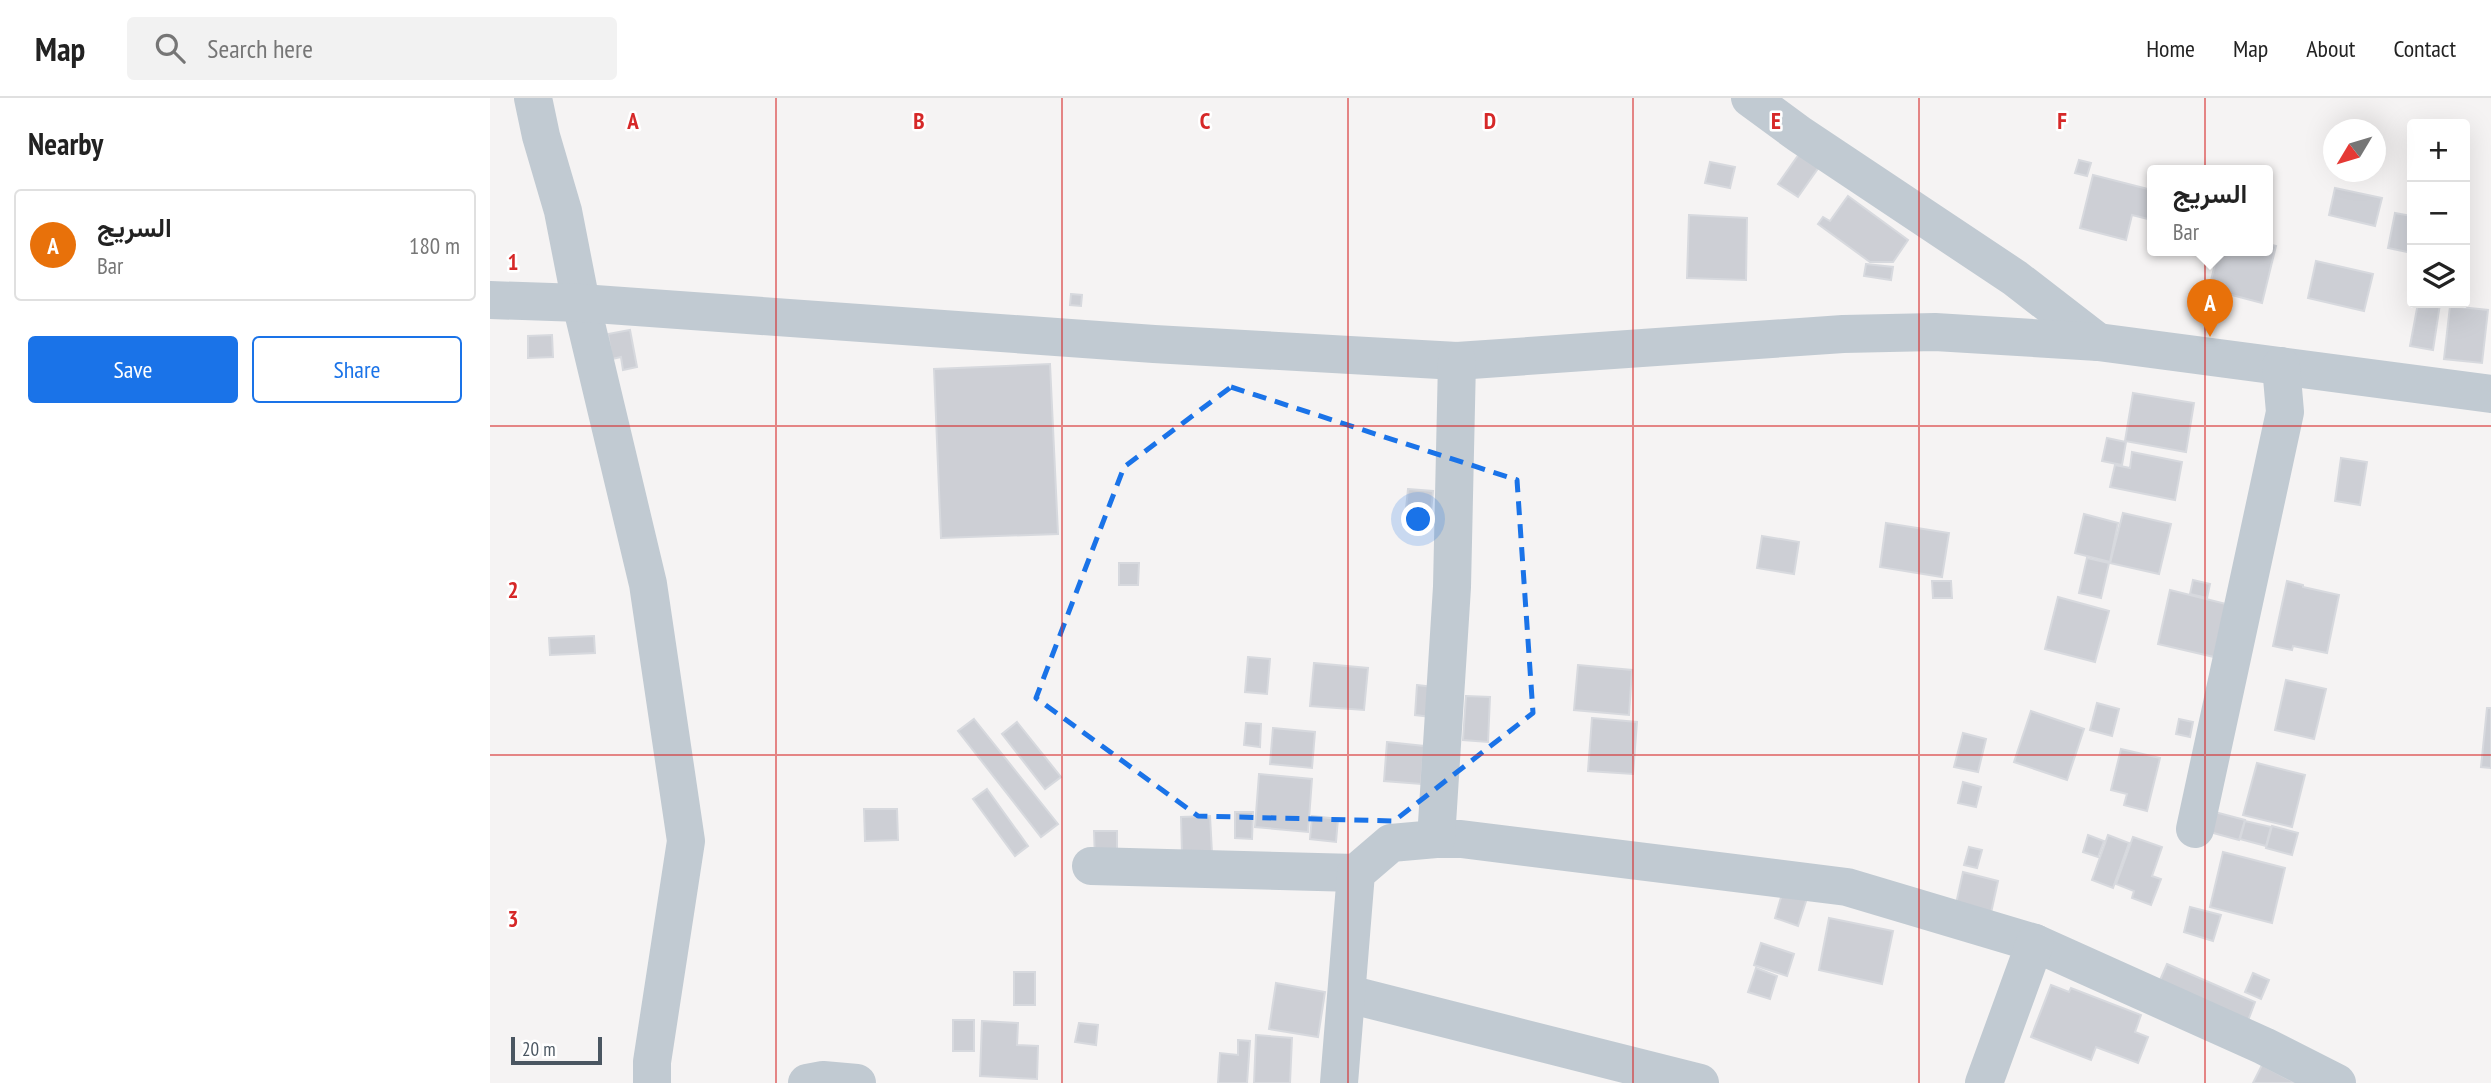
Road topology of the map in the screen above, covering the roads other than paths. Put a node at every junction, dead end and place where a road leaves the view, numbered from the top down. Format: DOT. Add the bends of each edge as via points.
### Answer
graph roads {
  1 [pos="533,98"];
  2 [pos="1751,98"];
  3 [pos="490,300"];
  4 [pos="581,303"];
  5 [pos="2098,342"];
  6 [pos="1457,361"];
  7 [pos="2281,366"];
  8 [pos="2491,394"];
  9 [pos="2195,830"];
  10 [pos="1436,839"];
  11 [pos="1091,866"];
  12 [pos="1356,873"];
  13 [pos="2035,943"];
  14 [pos="1348,995"];
  15 [pos="652,1083"];
  16 [pos="807,1083"];
  17 [pos="857,1083"];
  18 [pos="1339,1083"];
  19 [pos="1700,1083"];
  20 [pos="1984,1083"];
  21 [pos="2337,1083"];
  1 -- 4 [label="street"];
  2 -- 5 [label="street" via="2015,278"];
  3 -- 4 [label="street"];
  4 -- 6 [label="street"];
  4 -- 15 [label="street" via="648,584 687,841"];
  5 -- 6 [label="street" via="1935,332 1843,334"];
  5 -- 7 [label="street"];
  6 -- 10 [label="street" via="1452,587"];
  7 -- 8 [label="street"];
  7 -- 9 [label="street" via="2285,412"];
  10 -- 12 [label="street" via="1391,844"];
  10 -- 13 [label="street" via="1847,887"];
  11 -- 12 [label="street"];
  12 -- 14 [label="street"];
  13 -- 20 [label="street"];
  13 -- 21 [label="street"];
  14 -- 18 [label="street"];
  14 -- 19 [label="street"];
  16 -- 17 [label="street"];
}
